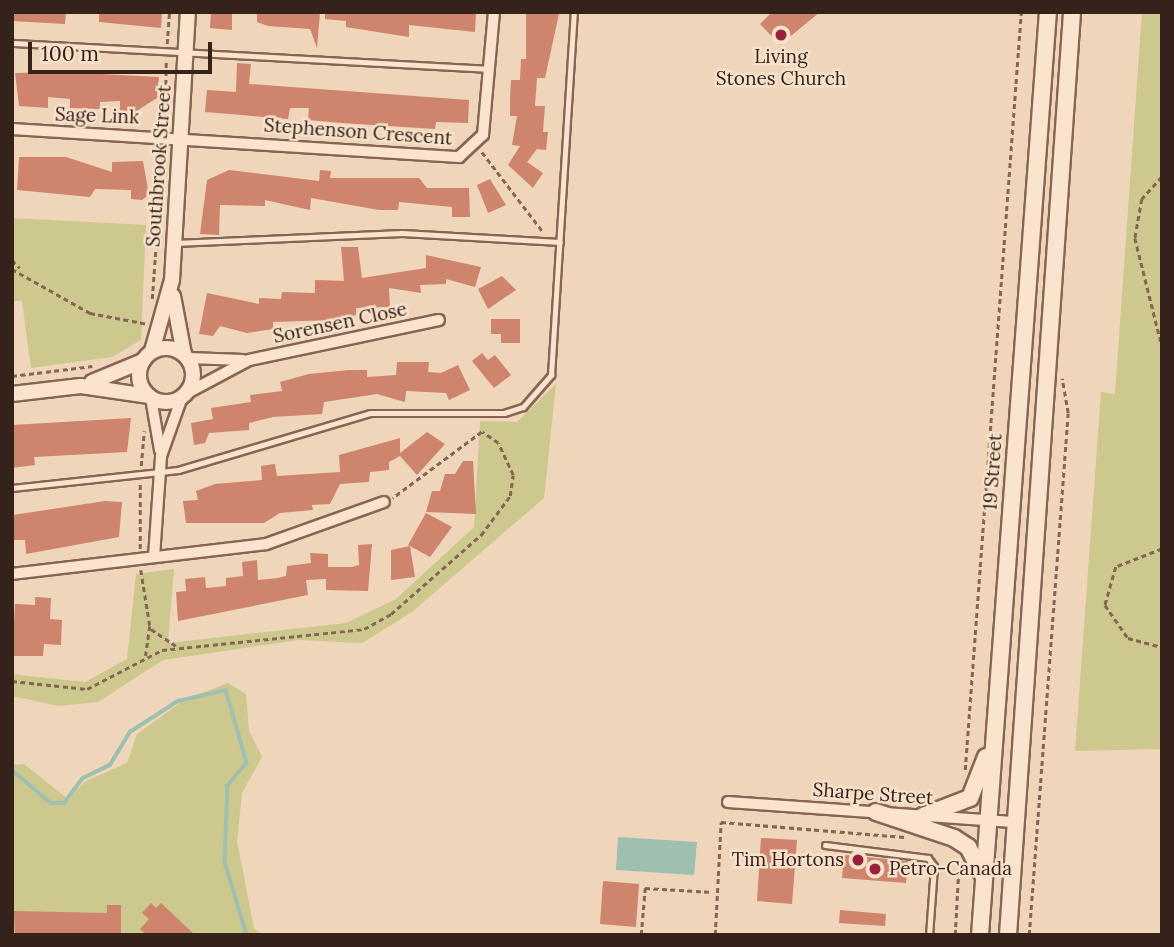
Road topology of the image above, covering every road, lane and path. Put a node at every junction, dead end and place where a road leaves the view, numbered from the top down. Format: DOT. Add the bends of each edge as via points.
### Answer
graph roads {
  1 [pos="169,12"];
  2 [pos="188,12"];
  3 [pos="494,12"];
  4 [pos="575,12"];
  5 [pos="1021,12"];
  6 [pos="1048,12"];
  7 [pos="1072,12"];
  8 [pos="12,43"];
  9 [pos="166,48"];
  10 [pos="186,49"];
  11 [pos="491,69"];
  12 [pos="166,122"];
  13 [pos="12,129"];
  14 [pos="180,136"];
  15 [pos="478,146"];
  16 [pos="164,149"];
  17 [pos="1162,177"];
  18 [pos="551,242"];
  19 [pos="560,242"];
  20 [pos="174,243"];
  21 [pos="12,261"];
  22 [pos="20,268"];
  23 [pos="12,269"];
  24 [pos="172,280"];
  25 [pos="439,320"];
  26 [pos="150,324"];
  27 [pos="149,333"];
  28 [pos="1162,346"];
  29 [pos="148,356"];
  30 [pos="186,356"];
  31 [pos="250,360"];
  32 [pos="102,365"];
  33 [pos="1062,370"];
  34 [pos="12,376"];
  35 [pos="81,386"];
  36 [pos="12,394"];
  37 [pos="185,394"];
  38 [pos="150,397"];
  39 [pos="161,456"];
  40 [pos="160,472"];
  41 [pos="12,488"];
  42 [pos="384,502"];
  43 [pos="1162,549"];
  44 [pos="154,557"];
  45 [pos="141,570"];
  46 [pos="12,574"];
  47 [pos="150,626"];
  48 [pos="181,647"];
  49 [pos="1162,648"];
  50 [pos="144,659"];
  51 [pos="12,681"];
  52 [pos="996,717"];
  53 [pos="964,777"];
  54 [pos="728,802"];
  55 [pos="876,812"];
  56 [pos="923,816"];
  57 [pos="988,820"];
  58 [pos="1016,822"];
  59 [pos="916,839"];
  60 [pos="825,845"];
  61 [pos="959,856"];
  62 [pos="984,879"];
  63 [pos="713,892"];
  64 [pos="642,935"];
  65 [pos="715,935"];
  66 [pos="929,935"];
  67 [pos="955,935"];
  68 [pos="980,935"];
  69 [pos="1007,935"];
  70 [pos="1029,935"];
  1 -- 9 [label="path"];
  2 -- 10 [label="street, Southbrook Street"];
  3 -- 11 [label="street, Stephenson Crescent"];
  4 -- 19 [label="lane"];
  5 -- 53 [label="path"];
  6 -- 52 [label="main road, 19 Street"];
  7 -- 58 [label="main road"];
  8 -- 9 [label="lane"];
  9 -- 10 [label="lane"];
  9 -- 12 [label="path"];
  10 -- 11 [label="lane"];
  10 -- 14 [label="street, Southbrook Street"];
  11 -- 15 [label="street, Stephenson Crescent"];
  13 -- 14 [label="street, Sage Link"];
  14 -- 15 [label="street, Stephenson Crescent" via="459,157"];
  14 -- 20 [label="street, Southbrook Street"];
  15 -- 18 [label="path"];
  16 -- 26 [label="path"];
  17 -- 28 [label="path" via="1142,199 1135,238"];
  18 -- 19 [label="lane"];
  18 -- 20 [label="lane" via="402,233"];
  19 -- 40 [label="lane" via="551,375 523,407 504,413 369,413"];
  20 -- 24 [label="street, Southbrook Street"];
  21 -- 22 [label="path"];
  22 -- 23 [label="path"];
  22 -- 26 [label="path" via="90,313"];
  24 -- 29 [label="street, Southbrook Street"];
  24 -- 30 [label="street, Southbrook Street"];
  25 -- 31 [label="street, Sorensen Close"];
  26 -- 27 [label="path"];
  29 -- 30 [label="street"];
  29 -- 35 [label="street"];
  29 -- 38 [label="street" via="140,384"];
  30 -- 31 [label="street, Sorensen Close"];
  30 -- 37 [label="street" via="193,373"];
  31 -- 37 [label="street, Sorensen Close"];
  32 -- 34 [label="path"];
  33 -- 70 [label="path" via="1068,413"];
  35 -- 36 [label="street"];
  35 -- 38 [label="street"];
  37 -- 38 [label="street" via="164,403"];
  37 -- 39 [label="street"];
  38 -- 39 [label="street"];
  39 -- 40 [label="street"];
  40 -- 41 [label="lane"];
  40 -- 44 [label="street"];
  42 -- 44 [label="street" via="266,544"];
  42 -- 48 [label="path" via="408,492 482,432 498,443 513,475 510,496 481,536 375,624 356,631"];
  43 -- 49 [label="path" via="1116,567 1105,605 1128,638"];
  44 -- 46 [label="street"];
  45 -- 47 [label="path"];
  47 -- 48 [label="path" via="161,642"];
  47 -- 50 [label="path"];
  48 -- 50 [label="path"];
  50 -- 51 [label="path" via="87,689"];
  52 -- 56 [label="main road" via="970,797"];
  52 -- 57 [label="main road, 19 Street"];
  54 -- 55 [label="street, Sharpe Street"];
  55 -- 56 [label="street, Sharpe Street"];
  55 -- 62 [label="main road" via="954,838 974,856"];
  56 -- 57 [label="street, Sharpe Street"];
  57 -- 58 [label="street, Sharpe Street"];
  57 -- 62 [label="main road, 19 Street"];
  58 -- 69 [label="main road"];
  59 -- 63 [label="path" via="721,822"];
  60 -- 66 [label="lane" via="928,858 933,866"];
  61 -- 67 [label="path"];
  62 -- 68 [label="main road, 19 Street"];
  63 -- 64 [label="path" via="645,888"];
  63 -- 65 [label="path"];
}
